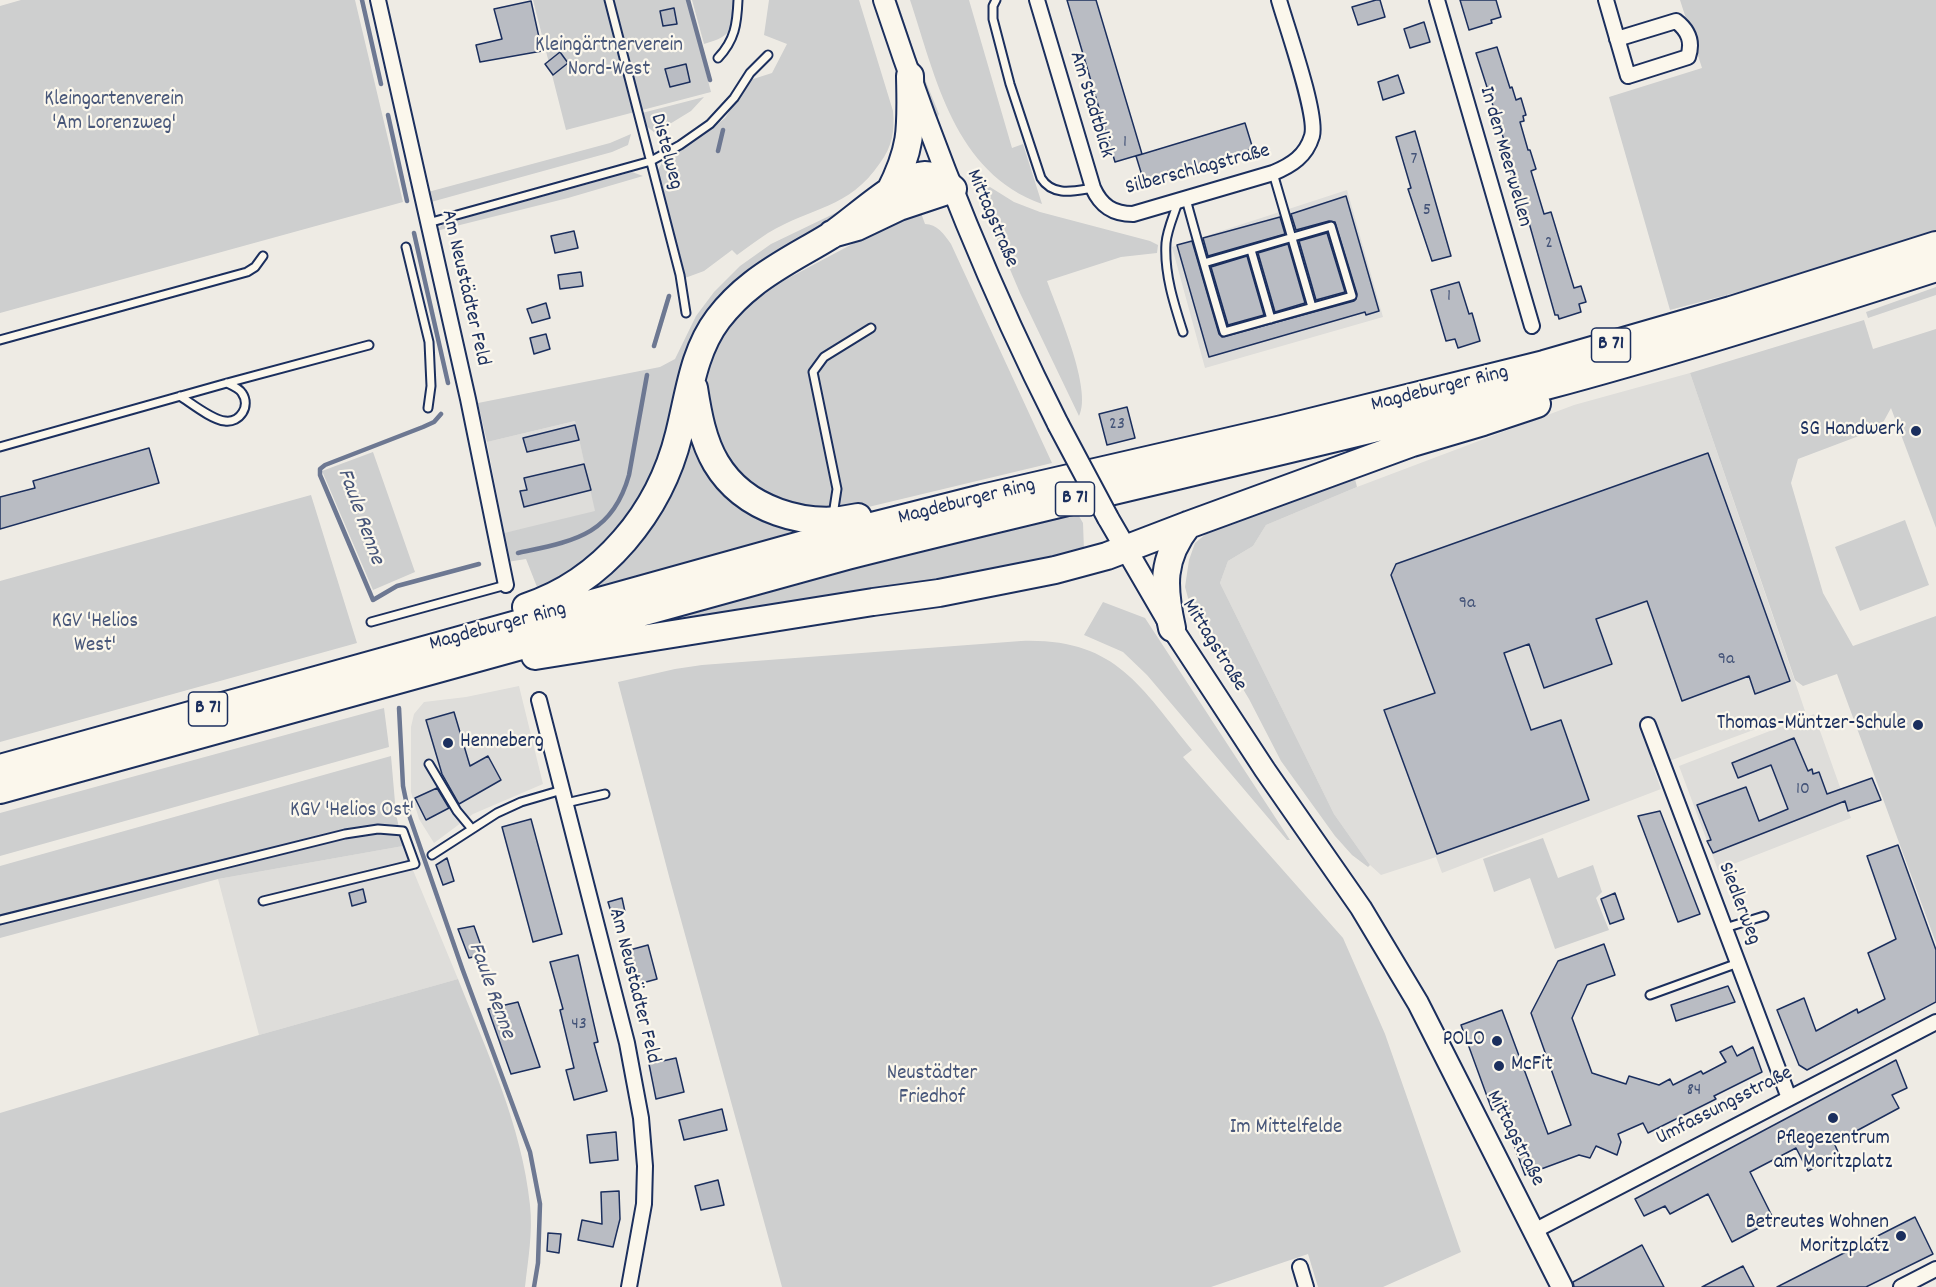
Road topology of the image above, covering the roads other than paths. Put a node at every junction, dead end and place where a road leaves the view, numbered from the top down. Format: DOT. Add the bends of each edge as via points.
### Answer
graph roads {
  1 [pos="378,0"];
  2 [pos="609,0"];
  3 [pos="738,0"];
  4 [pos="884,0"];
  5 [pos="996,0"];
  6 [pos="1037,0"];
  7 [pos="1279,0"];
  8 [pos="1437,0"];
  9 [pos="1606,0"];
  10 [pos="1617,39"];
  11 [pos="768,55"];
  12 [pos="718,58"];
  13 [pos="910,76"];
  14 [pos="651,161"];
  15 [pos="1274,173"];
  16 [pos="1093,188"];
  17 [pos="953,189"];
  18 [pos="889,193"];
  19 [pos="1182,201"];
  20 [pos="1118,212"];
  21 [pos="428,223"];
  22 [pos="832,234"];
  23 [pos="1292,238"];
  24 [pos="1936,245"];
  25 [pos="406,247"];
  26 [pos="1251,250"];
  27 [pos="263,256"];
  28 [pos="1204,263"];
  29 [pos="1936,268"];
  30 [pos="1312,307"];
  31 [pos="686,313"];
  32 [pos="1271,319"];
  33 [pos="1532,326"];
  34 [pos="871,327"];
  35 [pos="1737,331"];
  36 [pos="1184,332"];
  37 [pos="0,340"];
  38 [pos="369,345"];
  39 [pos="694,373"];
  40 [pos="227,383"];
  41 [pos="180,396"];
  42 [pos="428,408"];
  43 [pos="0,447"];
  44 [pos="982,498"];
  45 [pos="833,520"];
  46 [pos="1188,525"];
  47 [pos="1126,549"];
  48 [pos="506,585"];
  49 [pos="371,622"];
  50 [pos="1172,628"];
  51 [pos="415,663"];
  52 [pos="539,700"];
  53 [pos="1648,724"];
  54 [pos="429,764"];
  55 [pos="0,768"];
  56 [pos="0,790"];
  57 [pos="604,794"];
  58 [pos="564,796"];
  59 [pos="472,829"];
  60 [pos="432,855"];
  61 [pos="263,901"];
  62 [pos="1764,916"];
  63 [pos="0,920"];
  64 [pos="1725,928"];
  65 [pos="1738,963"];
  66 [pos="1650,995"];
  67 [pos="1936,1022"];
  68 [pos="1789,1098"];
  69 [pos="1534,1231"];
  70 [pos="1300,1267"];
  71 [pos="1936,1269"];
  72 [pos="629,1287"];
  73 [pos="1306,1287"];
  74 [pos="1562,1287"];
  75 [pos="1901,1287"];
  1 -- 21 [label="street, Am Neustädter Feld"];
  2 -- 14 [label="lane, Distelweg"];
  3 -- 12 [label="lane" via="730,46"];
  4 -- 13 [label="street, Mittagstraße"];
  5 -- 16 [label="lane" via="993,19 1039,174 1054,189"];
  6 -- 16 [label="street, Am Stadtblick"];
  7 -- 15 [label="street, Silberschlagstraße" via="1311,110 1313,134 1304,153 1291,166"];
  8 -- 33 [label="street, In den Meerwellen"];
  9 -- 10 [label="street"];
  10 -- 10 [label="street" via="1628,76 1688,57 1690,49 1690,38 1676,21"];
  11 -- 14 [label="lane" via="710,124"];
  13 -- 17 [label="street, Mittagstraße"];
  13 -- 18 [label="highway" via="909,143"];
  14 -- 21 [label="lane"];
  14 -- 31 [label="lane, Distelweg"];
  15 -- 19 [label="street, Silberschlagstraße"];
  15 -- 23 [label="lane"];
  16 -- 20 [label="street, Am Stadtblick" via="1103,204"];
  17 -- 18 [label="highway" via="943,179 925,175"];
  17 -- 22 [label="highway"];
  17 -- 47 [label="street, Mittagstraße, bridge" via="1058,424"];
  18 -- 22 [label="highway"];
  19 -- 20 [label="street, Silberschlagstraße" via="1138,213"];
  19 -- 28 [label="lane"];
  19 -- 36 [label="lane" via="1166,241 1166,259 1174,305"];
  21 -- 48 [label="street, Am Neustädter Feld"];
  22 -- 39 [label="highway" via="773,270 735,300 708,334"];
  23 -- 26 [label="lane"];
  23 -- 30 [label="lane"];
  23 -- 30 [label="lane" via="1331,226 1352,296"];
  24 -- 44 [label="highway, Magdeburger Ring / B 71" via="1544,364"];
  25 -- 42 [label="lane" via="429,342"];
  26 -- 28 [label="lane"];
  26 -- 32 [label="lane"];
  27 -- 37 [label="lane" via="247,272"];
  28 -- 32 [label="lane" via="1224,332"];
  29 -- 35 [label="highway, Magdeburger Ring / B 71"];
  30 -- 32 [label="lane"];
  34 -- 45 [label="lane" via="824,357 813,372 837,489"];
  35 -- 46 [label="highway" via="1716,349 1412,443"];
  35 -- 51 [label="highway, Magdeburger Ring / B 71" via="1484,402 974,523"];
  38 -- 40 [label="lane"];
  39 -- 45 [label="highway" via="704,435 726,477 747,496 776,512"];
  39 -- 51 [label="highway" via="664,477 641,519 614,552 552,597 436,633"];
  40 -- 41 [label="lane"];
  40 -- 41 [label="lane" via="242,392 246,402 244,412 227,422"];
  41 -- 43 [label="lane"];
  44 -- 45 [label="highway" via="955,494"];
  44 -- 51 [label="highway, Magdeburger Ring / B 71" via="840,534"];
  46 -- 47 [label="highway"];
  46 -- 50 [label="highway" via="1167,563 1165,586"];
  47 -- 50 [label="street, Mittagstraße"];
  47 -- 51 [label="highway" via="973,588 562,651 437,679"];
  48 -- 49 [label="lane"];
  50 -- 69 [label="street, Mittagstraße" via="1361,908 1405,981"];
  51 -- 55 [label="highway, Magdeburger Ring / B 71"];
  51 -- 56 [label="highway, Magdeburger Ring / B 71"];
  52 -- 58 [label="street, Am Neustädter Feld"];
  53 -- 64 [label="street, Siedlerweg"];
  54 -- 59 [label="lane"];
  57 -- 58 [label="lane"];
  58 -- 59 [label="lane" via="508,808"];
  58 -- 72 [label="street, Am Neustädter Feld" via="627,1043 642,1127 644,1204"];
  59 -- 60 [label="lane"];
  61 -- 63 [label="lane" via="415,864 403,831 378,829 345,834"];
  62 -- 64 [label="lane"];
  64 -- 65 [label="street, Siedlerweg"];
  65 -- 66 [label="lane"];
  65 -- 68 [label="street, Siedlerweg"];
  67 -- 68 [label="street, Umfassungsstraße"];
  68 -- 69 [label="street, Umfassungsstraße"];
  69 -- 74 [label="street, Mittagstraße"];
  70 -- 73 [label="street"];
  71 -- 75 [label="street"];
}
